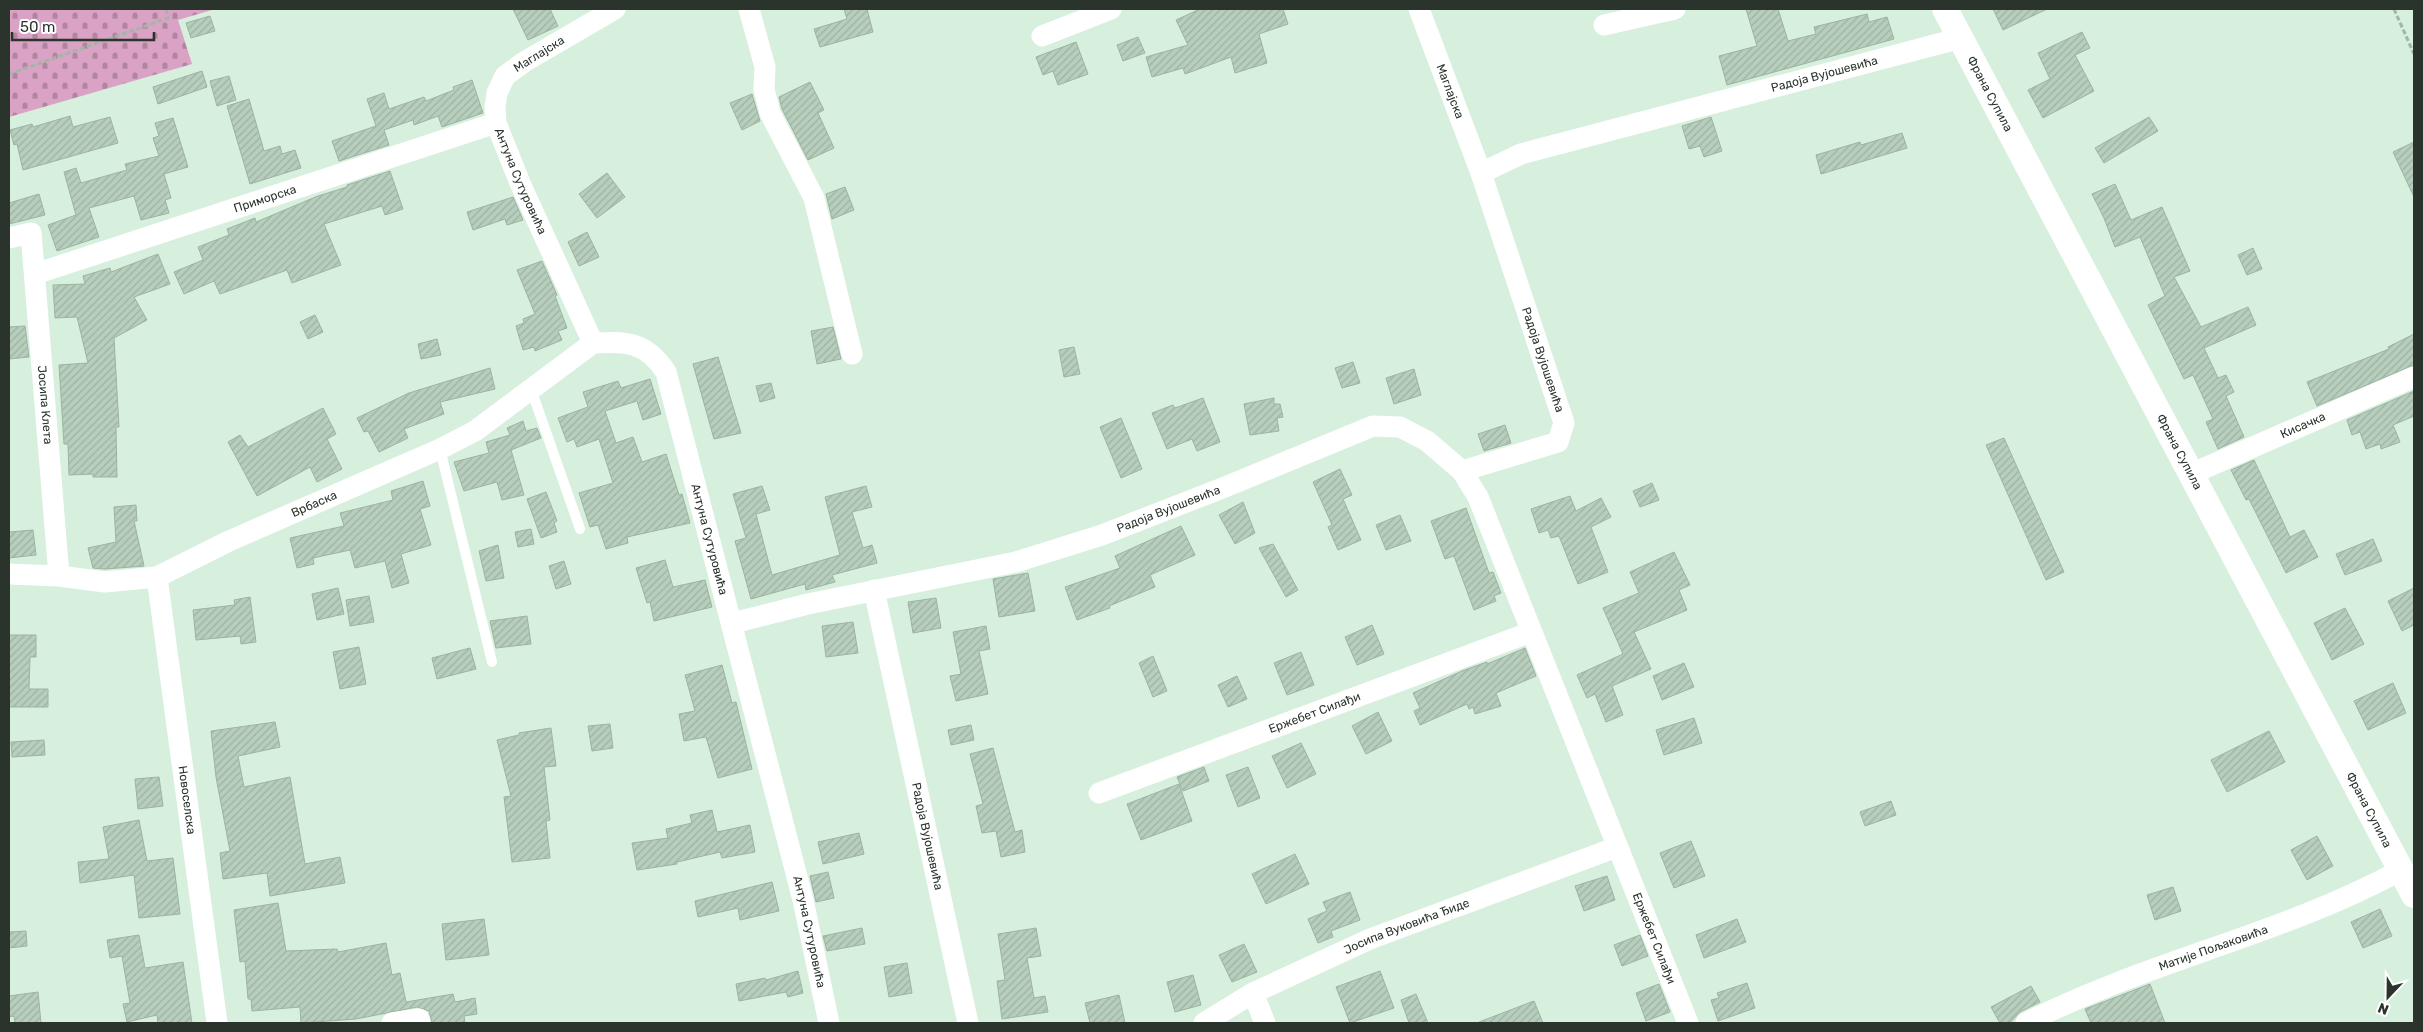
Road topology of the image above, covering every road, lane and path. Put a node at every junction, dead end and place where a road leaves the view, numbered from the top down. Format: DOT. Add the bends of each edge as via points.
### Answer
graph roads {
  1 [pos="166,9"];
  2 [pos="616,9"];
  3 [pos="749,9"];
  4 [pos="1111,9"];
  5 [pos="1419,9"];
  6 [pos="1675,9"];
  7 [pos="1945,9"];
  8 [pos="2394,9"];
  9 [pos="1604,25"];
  10 [pos="1042,36"];
  11 [pos="1961,38"];
  12 [pos="2414,54"];
  13 [pos="9,74"];
  14 [pos="496,123"];
  15 [pos="1481,173"];
  16 [pos="9,238"];
  17 [pos="35,274"];
  18 [pos="593,344"];
  19 [pos="852,354"];
  20 [pos="2414,377"];
  21 [pos="531,389"];
  22 [pos="440,449"];
  23 [pos="1462,471"];
  24 [pos="2192,474"];
  25 [pos="580,529"];
  26 [pos="9,574"];
  27 [pos="59,576"];
  28 [pos="157,577"];
  29 [pos="874,590"];
  30 [pos="733,623"];
  31 [pos="1531,632"];
  32 [pos="492,662"];
  33 [pos="1099,793"];
  34 [pos="1617,847"];
  35 [pos="2401,870"];
  36 [pos="2414,895"];
  37 [pos="1253,993"];
  38 [pos="420,1021"];
  39 [pos="217,1023"];
  40 [pos="392,1023"];
  41 [pos="829,1023"];
  42 [pos="968,1023"];
  43 [pos="1204,1023"];
  44 [pos="1265,1023"];
  45 [pos="1688,1023"];
  46 [pos="2026,1023"];
  1 -- 13 [label="path" via="168,18"];
  2 -- 14 [label="street, Маглајска" via="505,76 497,93"];
  3 -- 19 [label="street" via="765,67 764,89 770,113 814,198"];
  4 -- 10 [label="street"];
  5 -- 15 [label="street, Маглајска"];
  6 -- 9 [label="street"];
  7 -- 11 [label="street, Франа Супила"];
  8 -- 12 [label="path"];
  11 -- 15 [label="street, Радоја Вујошевића" via="1521,154"];
  11 -- 24 [label="street, Франа Супила"];
  14 -- 17 [label="street, Приморска"];
  14 -- 18 [label="street, Антуна Сутуровића"];
  15 -- 23 [label="street, Радоја Вујошевића" via="1564,423 1558,442"];
  16 -- 17 [label="street, Јосипа Клета" via="31,233"];
  17 -- 27 [label="street, Јосипа Клета"];
  18 -- 21 [label="street, Врбаска"];
  18 -- 30 [label="street, Антуна Сутуровића" via="629,342 656,357 666,372"];
  20 -- 24 [label="street, Кисачка"];
  21 -- 22 [label="street, Врбаска" via="489,422"];
  21 -- 25 [label="lane"];
  22 -- 28 [label="street, Врбаска" via="229,541"];
  22 -- 32 [label="lane"];
  23 -- 29 [label="street, Радоја Вујошевића" via="1427,441 1400,428 1374,426 1102,535 1016,562"];
  23 -- 31 [label="street, Ержебет Силађи" via="1478,497"];
  24 -- 35 [label="street, Франа Супила"];
  26 -- 27 [label="street, Врбаска"];
  27 -- 28 [label="street, Врбаска" via="105,582"];
  28 -- 39 [label="street, Новоселска"];
  29 -- 30 [label="street, Радоја Вујошевића"];
  29 -- 42 [label="street, Радоја Вујошевића"];
  30 -- 41 [label="street, Антуна Сутуровића" via="803,900"];
  31 -- 33 [label="street, Ержебет Силађи"];
  31 -- 34 [label="street, Ержебет Силађи"];
  34 -- 37 [label="street, Јосипа Вуковића Ђиде" via="1370,939"];
  34 -- 45 [label="street, Ержебет Силађи"];
  35 -- 36 [label="street, Франа Супила"];
  35 -- 46 [label="street, Матије Пољаковића" via="2327,907 2160,966"];
  37 -- 43 [label="street, Јосипа Вуковића Ђиде"];
  37 -- 44 [label="street"];
  38 -- 40 [label="street"];
}
